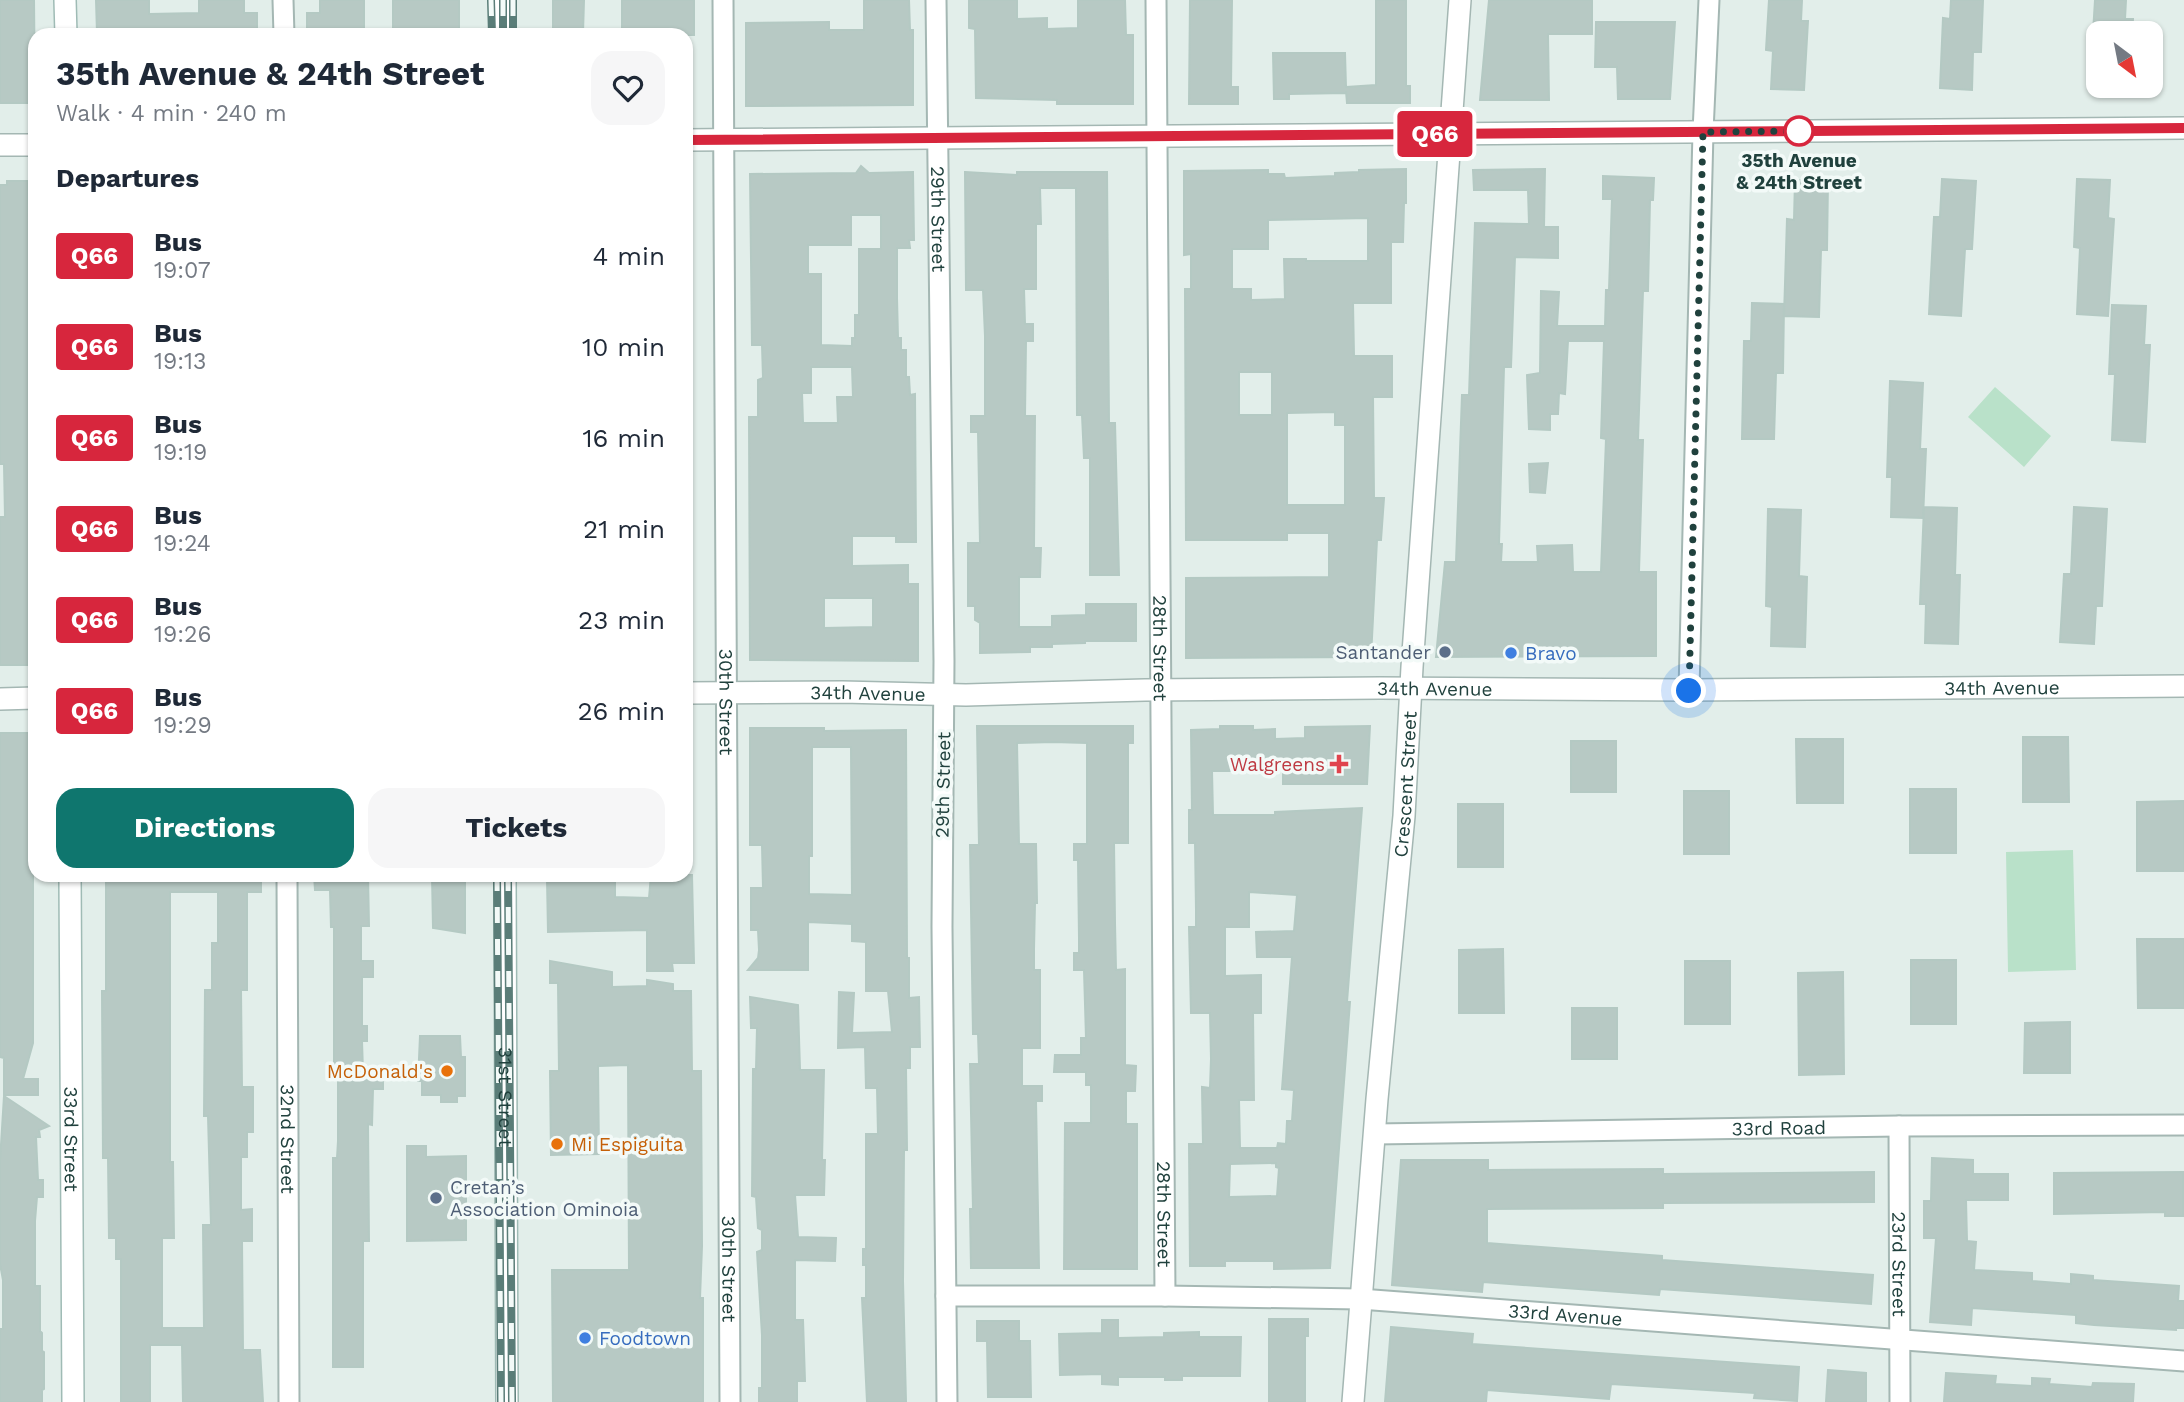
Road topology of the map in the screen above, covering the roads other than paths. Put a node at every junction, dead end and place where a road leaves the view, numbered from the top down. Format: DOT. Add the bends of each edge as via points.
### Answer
graph roads {
  1 [pos="65,0"];
  2 [pos="283,0"];
  3 [pos="500,0"];
  4 [pos="723,0"];
  5 [pos="936,0"];
  6 [pos="1156,0"];
  7 [pos="1460,0"];
  8 [pos="1709,0"];
  9 [pos="66,28"];
  10 [pos="284,28"];
  11 [pos="501,28"];
  12 [pos="2184,128"];
  13 [pos="1703,132"];
  14 [pos="1451,134"];
  15 [pos="1157,136"];
  16 [pos="936,138"];
  17 [pos="724,139"];
  18 [pos="693,140"];
  19 [pos="0,145"];
  20 [pos="28,145"];
  21 [pos="2184,686"];
  22 [pos="1411,689"];
  23 [pos="1161,690"];
  24 [pos="1689,691"];
  25 [pos="693,693"];
  26 [pos="727,693"];
  27 [pos="944,695"];
  28 [pos="28,698"];
  29 [pos="0,699"];
  30 [pos="70,882"];
  31 [pos="287,882"];
  32 [pos="505,882"];
  33 [pos="2184,1125"];
  34 [pos="1899,1126"];
  35 [pos="1375,1134"];
  36 [pos="946,1296"];
  37 [pos="1165,1296"];
  38 [pos="1360,1299"];
  39 [pos="1900,1341"];
  40 [pos="2184,1361"];
  41 [pos="73,1402"];
  42 [pos="289,1402"];
  43 [pos="507,1402"];
  44 [pos="730,1402"];
  45 [pos="947,1402"];
  46 [pos="1353,1402"];
  47 [pos="1900,1402"];
  1 -- 9 [label="street"];
  2 -- 10 [label="street"];
  3 -- 11 [label="street"];
  4 -- 17 [label="street, 30th Street"];
  5 -- 16 [label="street, 29th Street"];
  6 -- 15 [label="street, 28th Street"];
  7 -- 14 [label="street, Crescent Street"];
  8 -- 13 [label="street"];
  12 -- 13 [label="street"];
  13 -- 14 [label="street"];
  13 -- 24 [label="street"];
  14 -- 15 [label="street"];
  14 -- 22 [label="street, Crescent Street"];
  15 -- 16 [label="street"];
  15 -- 23 [label="street, 28th Street"];
  16 -- 17 [label="street"];
  16 -- 27 [label="street, 29th Street"];
  17 -- 18 [label="street"];
  17 -- 26 [label="street, 30th Street"];
  19 -- 20 [label="street"];
  21 -- 24 [label="street, 34th Avenue"];
  22 -- 23 [label="street, 34th Avenue"];
  22 -- 24 [label="street, 34th Avenue"];
  22 -- 35 [label="street, Crescent Street"];
  23 -- 27 [label="street, 34th Avenue"];
  23 -- 37 [label="street, 28th Street"];
  25 -- 26 [label="street, 34th Avenue"];
  26 -- 27 [label="street, 34th Avenue"];
  26 -- 44 [label="street, 30th Street"];
  27 -- 36 [label="street, 29th Street"];
  28 -- 29 [label="street"];
  30 -- 41 [label="street, 33rd Street"];
  31 -- 42 [label="street, 32nd Street"];
  32 -- 43 [label="street, 31st Street"];
  33 -- 34 [label="street, 33rd Road"];
  34 -- 35 [label="street, 33rd Road"];
  34 -- 39 [label="street, 23rd Street"];
  35 -- 38 [label="street, Crescent Street"];
  36 -- 37 [label="street, 33rd Avenue"];
  36 -- 45 [label="street, 29th Street"];
  37 -- 38 [label="street, 33rd Avenue"];
  38 -- 39 [label="street, 33rd Avenue"];
  38 -- 46 [label="street, Crescent Street"];
  39 -- 40 [label="street, 33rd Avenue"];
  39 -- 47 [label="street, 23rd Street"];
}
